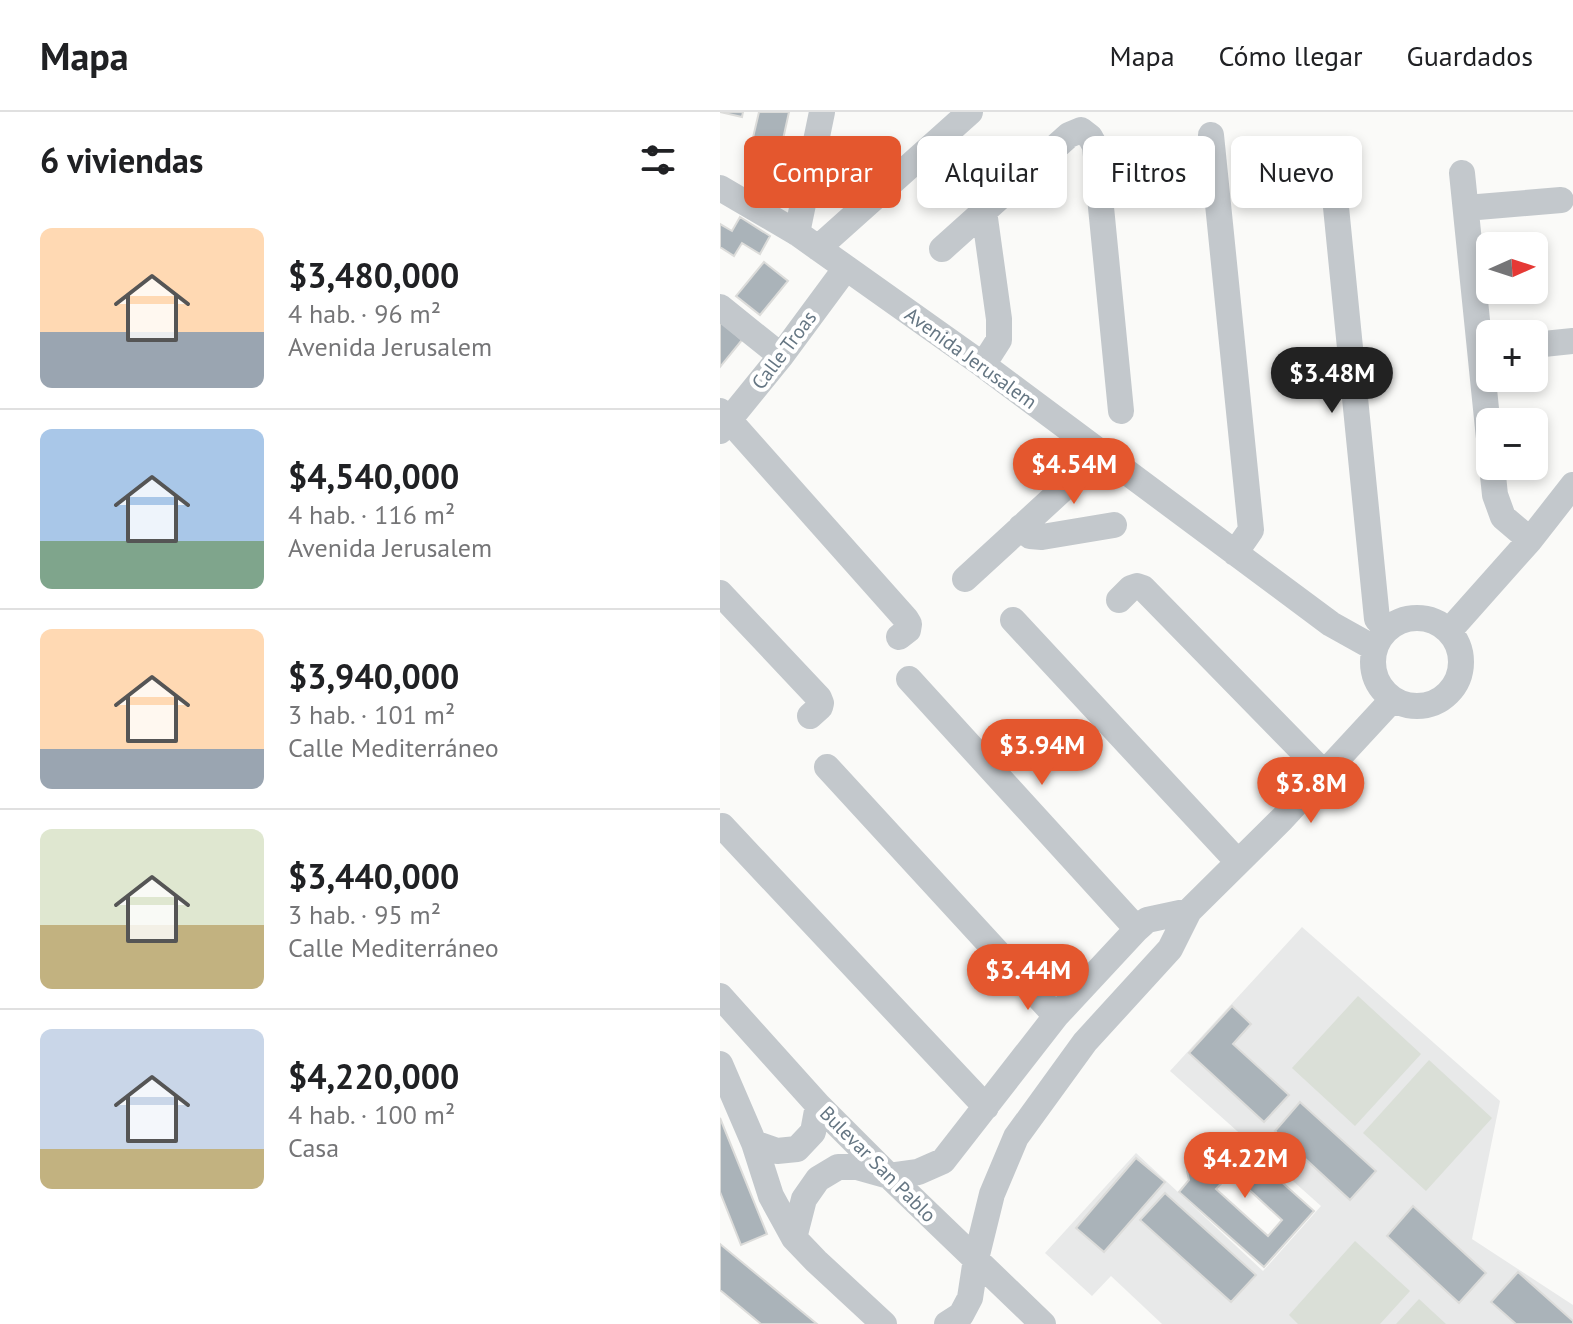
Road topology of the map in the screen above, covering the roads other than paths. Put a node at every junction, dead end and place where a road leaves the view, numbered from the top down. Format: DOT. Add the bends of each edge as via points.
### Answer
graph roads {
  1 [pos="822,112"];
  2 [pos="970,112"];
  3 [pos="1211,135"];
  4 [pos="1462,173"];
  5 [pos="720,188"];
  6 [pos="1561,200"];
  7 [pos="1336,208"];
  8 [pos="1466,208"];
  9 [pos="984,211"];
  10 [pos="808,241"];
  11 [pos="942,249"];
  12 [pos="846,268"];
  13 [pos="720,307"];
  14 [pos="1481,320"];
  15 [pos="1573,341"];
  16 [pos="1548,344"];
  17 [pos="781,356"];
  18 [pos="983,365"];
  19 [pos="1121,411"];
  20 [pos="723,421"];
  21 [pos="1101,454"];
  22 [pos="1493,480"];
  23 [pos="1573,485"];
  24 [pos="1114,525"];
  25 [pos="1021,527"];
  26 [pos="1530,540"];
  27 [pos="1235,553"];
  28 [pos="965,579"];
  29 [pos="720,593"];
  30 [pos="1119,600"];
  31 [pos="1013,620"];
  32 [pos="1449,631"];
  33 [pos="899,637"];
  34 [pos="1380,639"];
  35 [pos="909,679"];
  36 [pos="1393,699"];
  37 [pos="810,716"];
  38 [pos="827,767"];
  39 [pos="1324,773"];
  40 [pos="722,826"];
  41 [pos="1238,862"];
  42 [pos="1189,911"];
  43 [pos="1137,929"];
  44 [pos="720,996"];
  45 [pos="1056,1016"];
  46 [pos="720,1064"];
  47 [pos="818,1105"];
  48 [pos="986,1107"];
  49 [pos="754,1143"];
  50 [pos="889,1176"];
  51 [pos="794,1238"];
  52 [pos="976,1259"];
  53 [pos="878,1322"];
  54 [pos="1034,1322"];
  55 [pos="947,1324"];
  1 -- 10 [label="street"];
  2 -- 10 [label="street"];
  3 -- 27 [label="street" via="1251,530"];
  4 -- 8 [label="street"];
  5 -- 10 [label="street, Avenida Jerusalem"];
  6 -- 8 [label="street"];
  7 -- 34 [label="street"];
  8 -- 14 [label="street"];
  9 -- 11 [label="street"];
  9 -- 18 [label="street" via="999,340"];
  9 -- 19 [label="street" via="1069,135 1081,130 1090,137"];
  10 -- 12 [label="street, Avenida Jerusalem"];
  12 -- 17 [label="street, Calle Troas"];
  12 -- 18 [label="street, Avenida Jerusalem"];
  13 -- 17 [label="street"];
  15 -- 16 [label="street"];
  17 -- 20 [label="street, Calle Troas"];
  18 -- 21 [label="street, Avenida Jerusalem"];
  20 -- 33 [label="street" via="906,619 908,630"];
  21 -- 25 [label="street"];
  21 -- 27 [label="street, Avenida Jerusalem"];
  22 -- 26 [label="street" via="1503,517"];
  23 -- 26 [label="street"];
  24 -- 25 [label="street" via="1042,537 1030,536"];
  25 -- 28 [label="street"];
  26 -- 32 [label="street"];
  27 -- 34 [label="street, Avenida Jerusalem" via="1331,624"];
  29 -- 37 [label="street" via="819,698 820,707"];
  30 -- 39 [label="street" via="1131,588 1143,588"];
  31 -- 41 [label="street"];
  32 -- 34 [label="street" via="1430,619 1407,618"];
  32 -- 36 [label="street" via="1461,664 1447,695 1415,706"];
  34 -- 36 [label="street" via="1373,671"];
  35 -- 43 [label="street"];
  36 -- 39 [label="street"];
  38 -- 45 [label="street"];
  39 -- 41 [label="street"];
  40 -- 48 [label="street"];
  41 -- 42 [label="street"];
  42 -- 43 [label="street" via="1147,920"];
  42 -- 52 [label="street" via="1170,949 1085,1042 1016,1137 992,1194"];
  43 -- 45 [label="street"];
  44 -- 47 [label="street, Bulevar San Pablo"];
  45 -- 48 [label="street"];
  46 -- 49 [label="street"];
  47 -- 49 [label="street" via="813,1132 797,1149 777,1151"];
  47 -- 50 [label="street, Bulevar San Pablo"];
  48 -- 50 [label="street" via="943,1161"];
  49 -- 51 [label="street" via="771,1196"];
  50 -- 51 [label="street" via="838,1167 818,1179 804,1199"];
  50 -- 52 [label="street, Bulevar San Pablo"];
  51 -- 53 [label="street"];
  52 -- 54 [label="street, Bulevar San Pablo"];
  52 -- 55 [label="street" via="970,1298 961,1315"];
}
